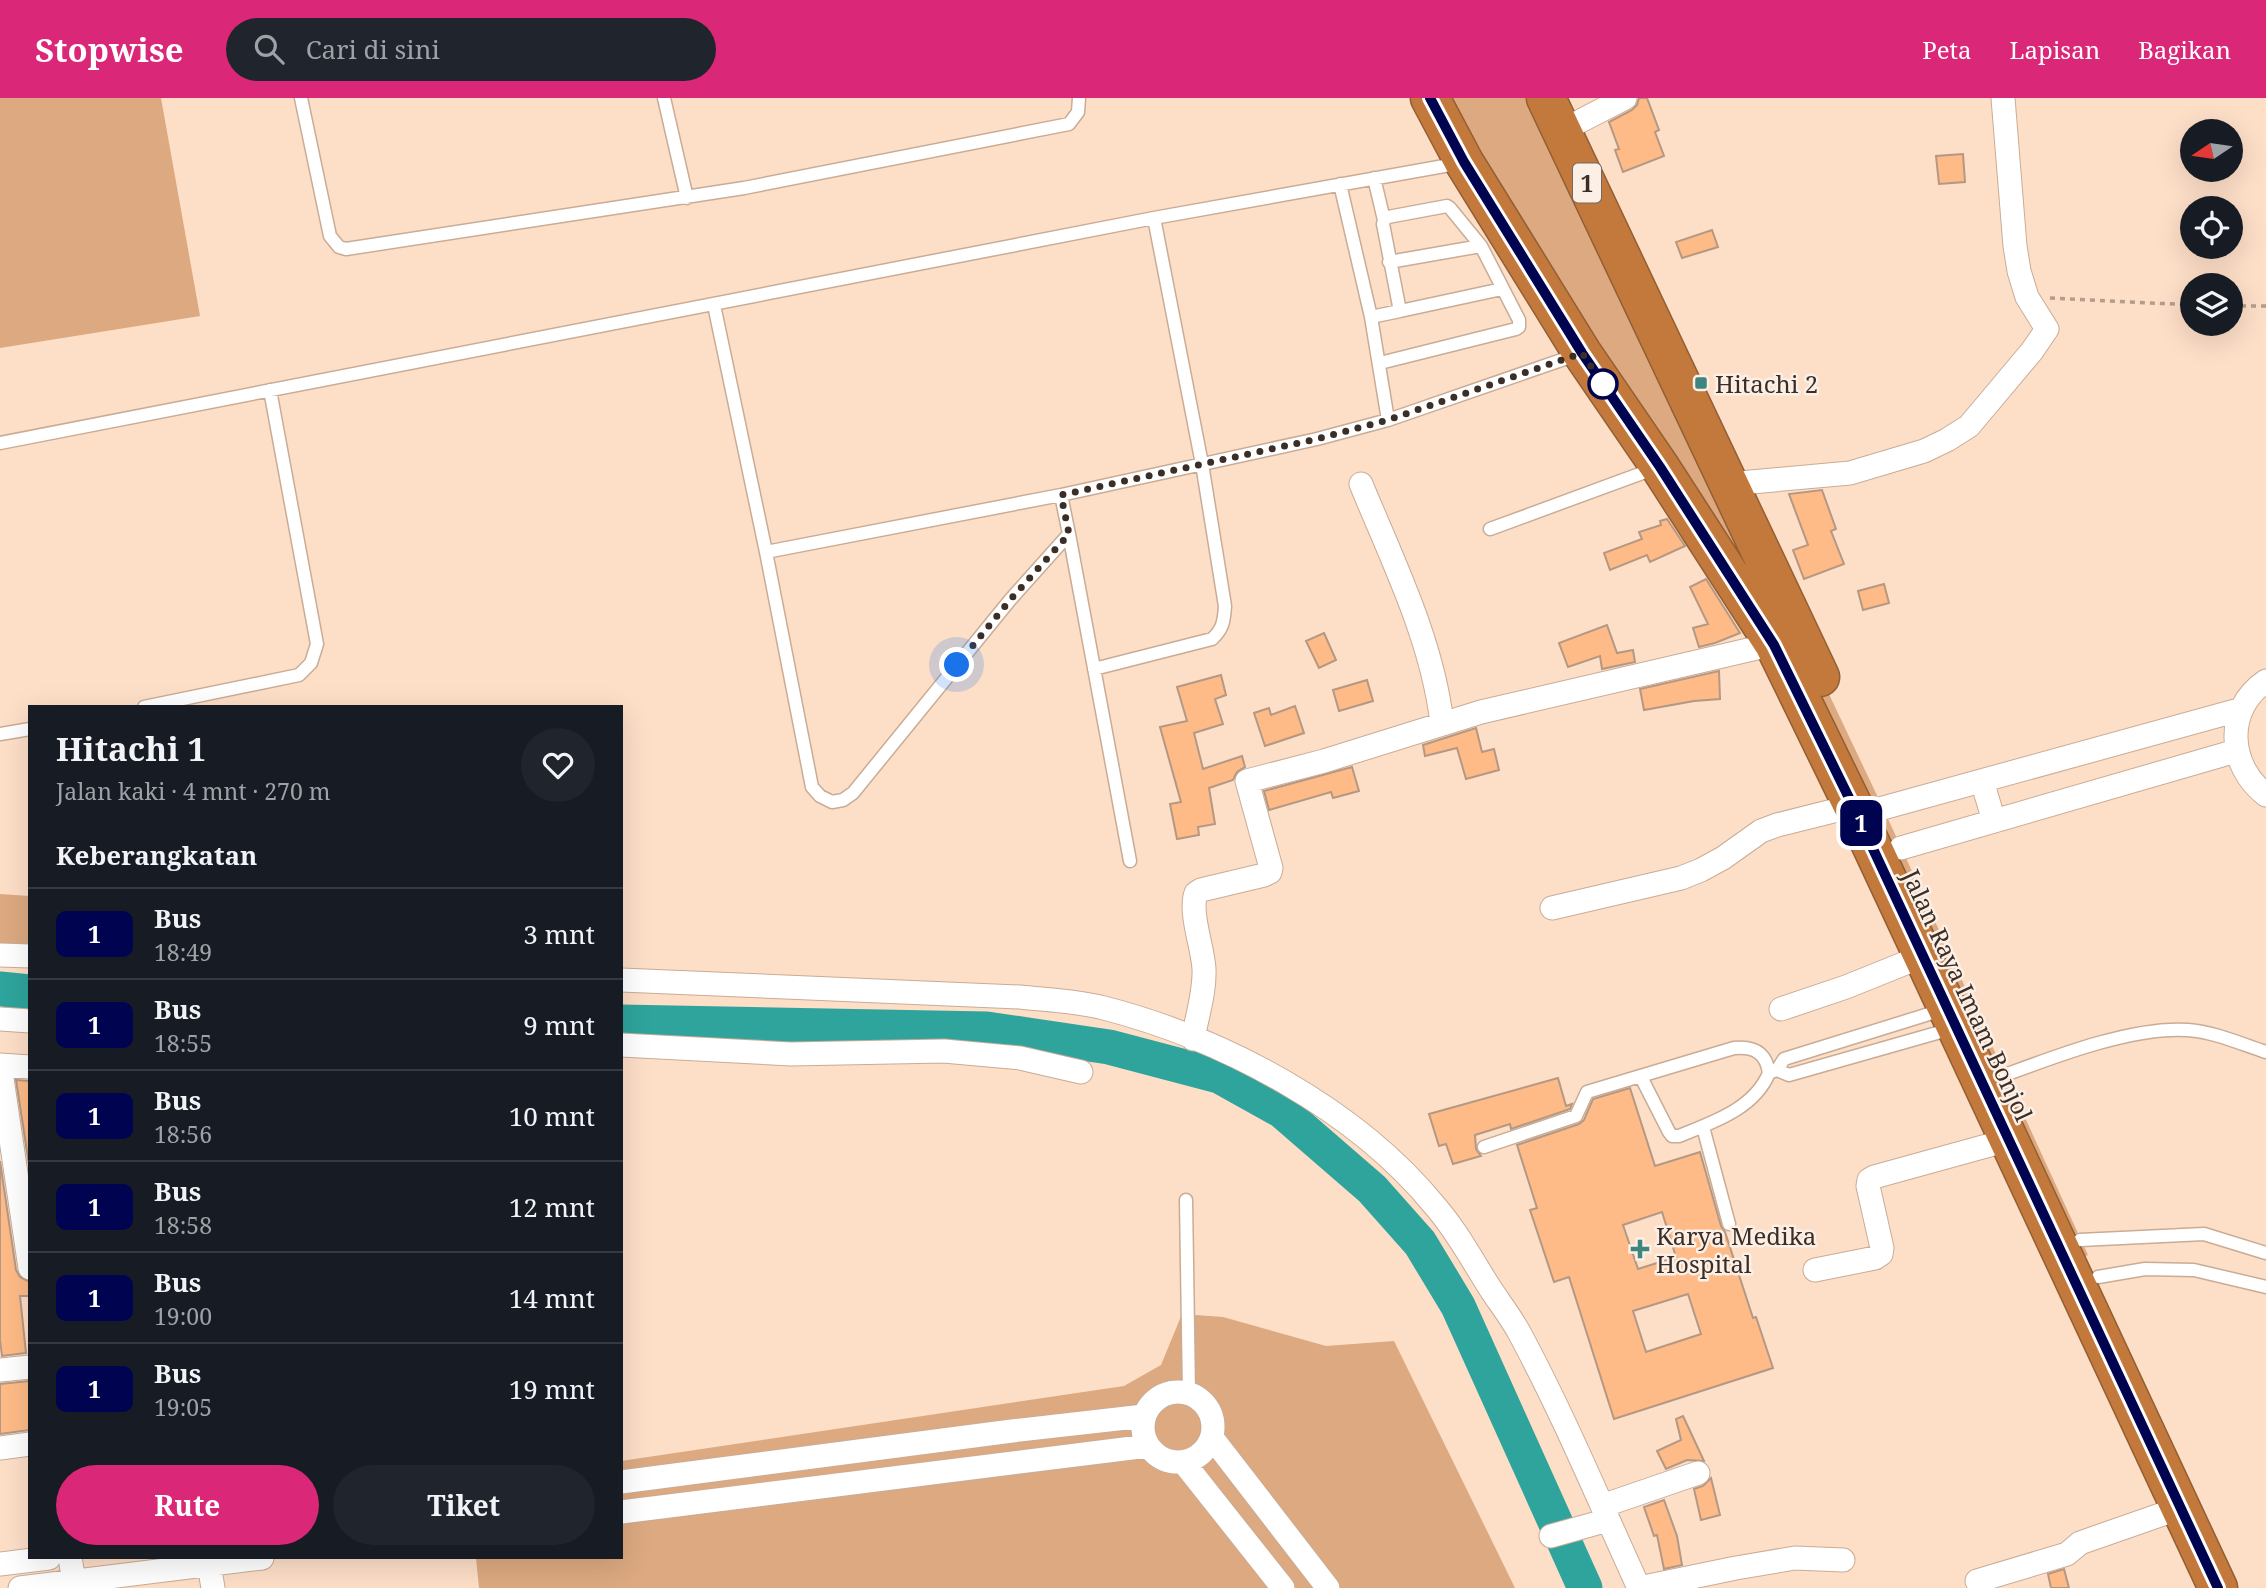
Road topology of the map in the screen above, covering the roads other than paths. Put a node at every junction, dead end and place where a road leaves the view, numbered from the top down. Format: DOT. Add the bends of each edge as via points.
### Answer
graph roads {
  1 [pos="301,98"];
  2 [pos="664,98"];
  3 [pos="1079,98"];
  4 [pos="1430,98"];
  5 [pos="1625,98"];
  6 [pos="2003,98"];
  7 [pos="1554,115"];
  8 [pos="1464,162"];
  9 [pos="1374,178"];
  10 [pos="1340,184"];
  11 [pos="687,198"];
  12 [pos="1154,218"];
  13 [pos="1384,220"];
  14 [pos="1481,246"];
  15 [pos="1389,262"];
  16 [pos="1502,289"];
  17 [pos="714,305"];
  18 [pos="1400,312"];
  19 [pos="1371,317"];
  20 [pos="1582,353"];
  21 [pos="1380,363"];
  22 [pos="270,390"];
  23 [pos="1388,420"];
  24 [pos="0,443"];
  25 [pos="1202,464"];
  26 [pos="1660,467"];
  27 [pos="1362,484"];
  28 [pos="1729,484"];
  29 [pos="1061,495"];
  30 [pos="1490,528"];
  31 [pos="1069,534"];
  32 [pos="766,552"];
  33 [pos="1774,645"];
  34 [pos="1094,669"];
  35 [pos="2266,681"];
  36 [pos="154,705"];
  37 [pos="2242,709"];
  38 [pos="1442,723"];
  39 [pos="28,729"];
  40 [pos="0,734"];
  41 [pos="2236,751"];
  42 [pos="1982,780"];
  43 [pos="2266,796"];
  44 [pos="1868,807"];
  45 [pos="1994,821"];
  46 [pos="1901,848"];
  47 [pos="1130,861"];
  48 [pos="1552,908"];
  49 [pos="0,955"];
  50 [pos="28,956"];
  51 [pos="1923,956"];
  52 [pos="623,981"];
  53 [pos="1781,1009"];
  54 [pos="1952,1018"];
  55 [pos="0,1019"];
  56 [pos="28,1021"];
  57 [pos="1193,1039"];
  58 [pos="623,1045"];
  59 [pos="2266,1052"];
  60 [pos="0,1065"];
  61 [pos="28,1067"];
  62 [pos="1081,1072"];
  63 [pos="1773,1072"];
  64 [pos="2005,1075"];
  65 [pos="1641,1077"];
  66 [pos="1703,1127"];
  67 [pos="2008,1140"];
  68 [pos="1484,1147"];
  69 [pos="1186,1199"];
  70 [pos="1729,1224"];
  71 [pos="2266,1252"];
  72 [pos="28,1254"];
  73 [pos="2083,1259"];
  74 [pos="1815,1270"];
  75 [pos="2266,1287"];
  76 [pos="28,1367"];
  77 [pos="0,1370"];
  78 [pos="1189,1392"];
  79 [pos="1144,1416"];
  80 [pos="1213,1439"];
  81 [pos="28,1444"];
  82 [pos="1148,1446"];
  83 [pos="0,1448"];
  84 [pos="1184,1463"];
  85 [pos="1698,1473"];
  86 [pos="623,1482"];
  87 [pos="2180,1508"];
  88 [pos="623,1513"];
  89 [pos="1605,1513"];
  90 [pos="1552,1535"];
  91 [pos="42,1559"];
  92 [pos="70,1559"];
  93 [pos="253,1559"];
  94 [pos="1843,1560"];
  95 [pos="0,1564"];
  96 [pos="209,1564"];
  97 [pos="74,1581"];
  98 [pos="1977,1581"];
  99 [pos="20,1588"];
  100 [pos="213,1588"];
  101 [pos="1283,1588"];
  102 [pos="1328,1588"];
  103 [pos="2218,1588"];
  104 [pos="2247,1588"];
  1 -- 11 [label="lane" via="330,236 346,249"];
  2 -- 11 [label="lane"];
  3 -- 11 [label="lane" via="1078,112 1069,124"];
  4 -- 8 [label="highway, Jalan Raya Imam Bonjol / 1"];
  5 -- 7 [label="street"];
  6 -- 28 [label="street" via="2015,246 2027,297 2047,330 1969,426 1947,440 1850,473"];
  7 -- 28 [label="highway, Jalan Raya Imam Bonjol / 1"];
  8 -- 9 [label="lane"];
  8 -- 20 [label="highway, Jalan Raya Imam Bonjol / 1"];
  9 -- 10 [label="lane"];
  9 -- 13 [label="lane"];
  10 -- 12 [label="lane"];
  10 -- 19 [label="lane"];
  12 -- 17 [label="lane"];
  12 -- 25 [label="lane"];
  13 -- 14 [label="lane" via="1447,206"];
  13 -- 15 [label="lane"];
  14 -- 15 [label="lane"];
  14 -- 16 [label="lane"];
  15 -- 18 [label="lane"];
  16 -- 18 [label="lane"];
  16 -- 21 [label="lane" via="1519,320 1516,329"];
  17 -- 22 [label="lane"];
  17 -- 32 [label="lane"];
  18 -- 19 [label="lane"];
  19 -- 21 [label="lane"];
  20 -- 23 [label="lane"];
  20 -- 26 [label="highway, Jalan Raya Imam Bonjol / 1"];
  21 -- 23 [label="lane"];
  22 -- 24 [label="lane"];
  22 -- 36 [label="lane" via="317,644 311,663 299,675"];
  23 -- 25 [label="lane"];
  25 -- 29 [label="lane"];
  25 -- 34 [label="lane" via="1225,606 1221,631 1212,639"];
  26 -- 30 [label="lane"];
  26 -- 33 [label="highway, Jalan Raya Imam Bonjol / 1"];
  27 -- 38 [label="street" via="1421,631"];
  28 -- 44 [label="highway, Jalan Raya Imam Bonjol / 1"];
  29 -- 31 [label="lane"];
  29 -- 32 [label="lane"];
  31 -- 32 [label="lane" via="853,793 832,802 812,787"];
  31 -- 34 [label="lane"];
  33 -- 38 [label="street"];
  33 -- 44 [label="highway, Jalan Raya Imam Bonjol / 1"];
  34 -- 47 [label="lane"];
  35 -- 37 [label="street"];
  37 -- 41 [label="street"];
  37 -- 42 [label="street"];
  38 -- 57 [label="street" via="1247,781 1271,868 1264,875 1196,893 1204,971"];
  39 -- 40 [label="lane"];
  41 -- 43 [label="street" via="2248,778"];
  41 -- 45 [label="street"];
  42 -- 44 [label="street"];
  42 -- 45 [label="street"];
  44 -- 46 [label="highway, Jalan Raya Imam Bonjol / 1"];
  44 -- 48 [label="street" via="1761,831 1723,858 1681,878"];
  44 -- 51 [label="highway, Jalan Raya Imam Bonjol / 1"];
  45 -- 46 [label="street"];
  46 -- 64 [label="highway, Jalan Raya Imam Bonjol / 1"];
  49 -- 50 [label="street"];
  51 -- 53 [label="street"];
  51 -- 54 [label="highway, Jalan Raya Imam Bonjol / 1"];
  52 -- 57 [label="street" via="1067,1001 1102,1007"];
  54 -- 63 [label="lane" via="1789,1075"];
  54 -- 63 [label="lane" via="1784,1059"];
  54 -- 67 [label="highway, Jalan Raya Imam Bonjol / 1"];
  55 -- 56 [label="street"];
  57 -- 89 [label="street" via="1291,1085 1382,1151 1436,1207 1519,1332"];
  58 -- 62 [label="street" via="791,1054 944,1051 1020,1058"];
  59 -- 64 [label="lane" via="2214,1034 2156,1031"];
  60 -- 61 [label="street"];
  60 -- 72 [label="street"];
  63 -- 65 [label="lane" via="1759,1052 1748,1047"];
  63 -- 66 [label="lane" via="1748,1101"];
  64 -- 73 [label="highway, Jalan Raya Imam Bonjol / 1"];
  65 -- 66 [label="lane" via="1672,1136"];
  65 -- 68 [label="lane" via="1587,1092 1576,1116"];
  66 -- 70 [label="lane"];
  67 -- 73 [label="highway, Jalan Raya Imam Bonjol / 1"];
  67 -- 74 [label="street" via="1869,1180 1881,1254"];
  69 -- 78 [label="lane"];
  71 -- 73 [label="lane" via="2204,1234"];
  73 -- 75 [label="lane" via="2145,1269 2194,1270"];
  73 -- 87 [label="highway, Jalan Raya Imam Bonjol / 1"];
  73 -- 104 [label="highway, Jalan Raya Imam Bonjol / 1"];
  76 -- 77 [label="street"];
  78 -- 79 [label="street" via="1170,1391 1154,1401"];
  78 -- 80 [label="street" via="1205,1402 1214,1420"];
  79 -- 82 [label="street" via="1142,1432"];
  79 -- 86 [label="street"];
  80 -- 84 [label="street" via="1202,1455"];
  80 -- 102 [label="street"];
  81 -- 83 [label="street"];
  82 -- 84 [label="street" via="1164,1460"];
  82 -- 88 [label="street"];
  84 -- 101 [label="street"];
  85 -- 89 [label="street"];
  87 -- 98 [label="street" via="2080,1543 2067,1554"];
  87 -- 103 [label="highway, Jalan Raya Imam Bonjol / 1"];
  89 -- 90 [label="street"];
  89 -- 94 [label="street" via="1639,1588 1795,1558"];
  91 -- 95 [label="street"];
  92 -- 97 [label="street"];
  93 -- 96 [label="street"];
  96 -- 97 [label="street"];
  96 -- 100 [label="street"];
  97 -- 99 [label="street"];
}
